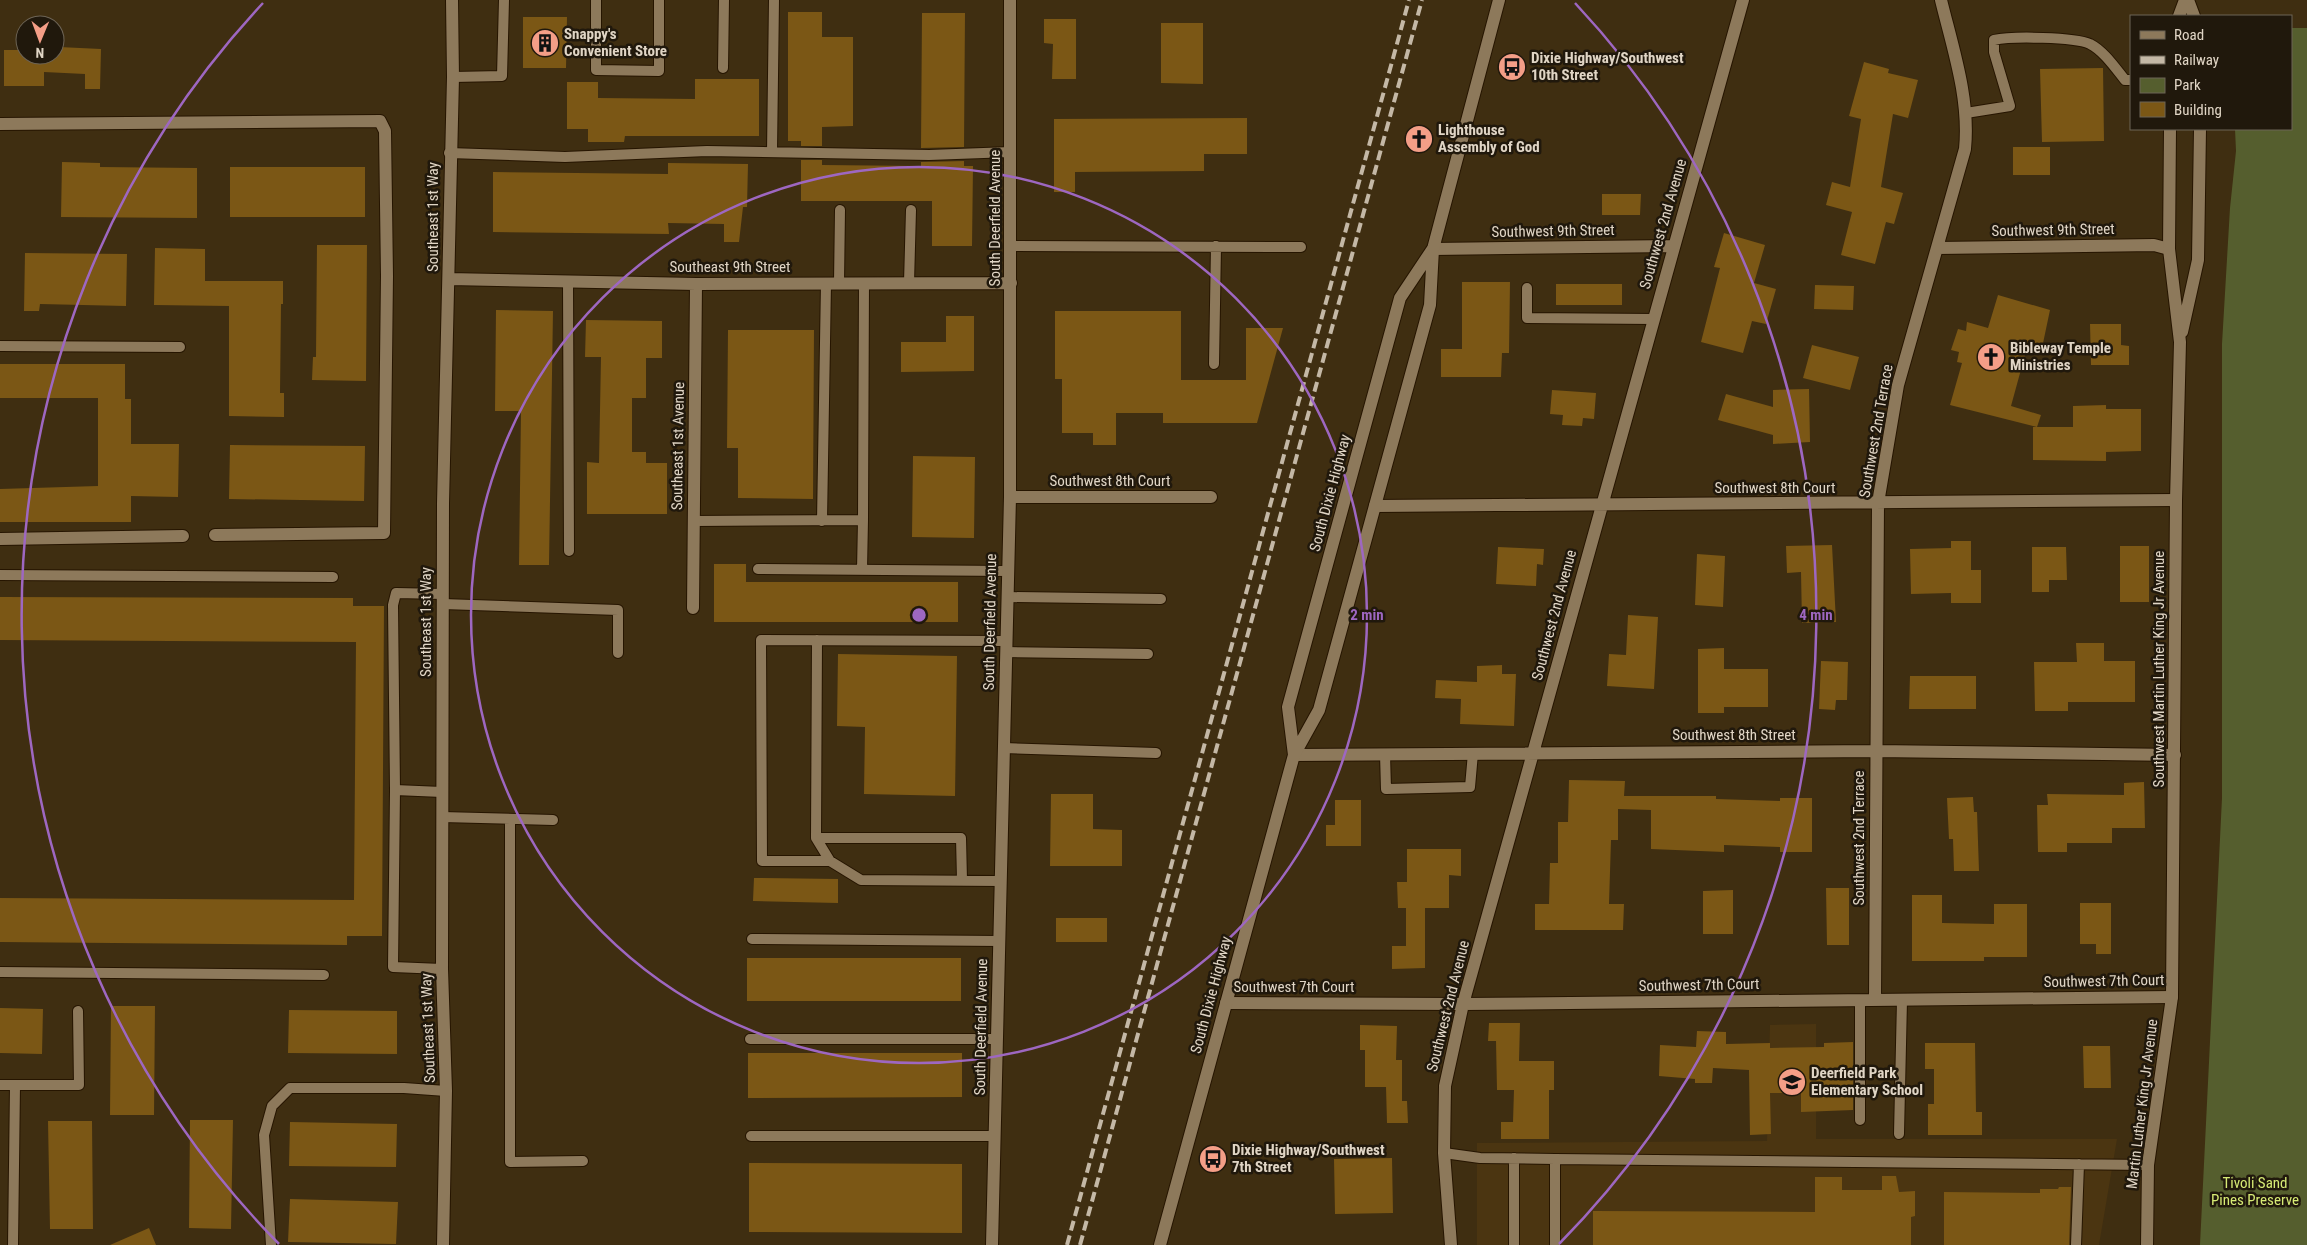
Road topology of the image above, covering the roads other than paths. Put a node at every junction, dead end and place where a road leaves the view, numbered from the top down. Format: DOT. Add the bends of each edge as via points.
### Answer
graph roads {
  1 [pos="452,0"];
  2 [pos="504,0"];
  3 [pos="596,0"];
  4 [pos="659,0"];
  5 [pos="724,0"];
  6 [pos="774,0"];
  7 [pos="1010,0"];
  8 [pos="1499,0"];
  9 [pos="1743,0"];
  10 [pos="1941,0"];
  11 [pos="2186,0"];
  12 [pos="2180,15"];
  13 [pos="2194,15"];
  14 [pos="724,68"];
  15 [pos="453,77"];
  16 [pos="2130,80"];
  17 [pos="1966,113"];
  18 [pos="0,124"];
  19 [pos="2170,130"];
  20 [pos="2200,130"];
  21 [pos="772,152"];
  22 [pos="1010,152"];
  23 [pos="449,153"];
  24 [pos="840,210"];
  25 [pos="911,210"];
  26 [pos="1011,246"];
  27 [pos="1216,246"];
  28 [pos="1673,246"];
  29 [pos="1300,247"];
  30 [pos="1937,248"];
  31 [pos="1433,249"];
  32 [pos="2169,249"];
  33 [pos="449,279"];
  34 [pos="568,281"];
  35 [pos="833,283"];
  36 [pos="864,283"];
  37 [pos="910,283"];
  38 [pos="1011,283"];
  39 [pos="696,284"];
  40 [pos="1527,288"];
  41 [pos="1654,319"];
  42 [pos="2180,342"];
  43 [pos="0,346"];
  44 [pos="180,347"];
  45 [pos="1214,364"];
  46 [pos="1211,497"];
  47 [pos="1010,498"];
  48 [pos="2176,500"];
  49 [pos="1878,503"];
  50 [pos="1602,505"];
  51 [pos="1375,506"];
  52 [pos="694,520"];
  53 [pos="863,520"];
  54 [pos="822,521"];
  55 [pos="216,535"];
  56 [pos="183,536"];
  57 [pos="0,539"];
  58 [pos="569,551"];
  59 [pos="758,570"];
  60 [pos="862,570"];
  61 [pos="1008,571"];
  62 [pos="0,575"];
  63 [pos="333,577"];
  64 [pos="1007,597"];
  65 [pos="1161,598"];
  66 [pos="443,599"];
  67 [pos="692,608"];
  68 [pos="817,640"];
  69 [pos="1006,646"];
  70 [pos="618,653"];
  71 [pos="1148,654"];
  72 [pos="1004,748"];
  73 [pos="1876,751"];
  74 [pos="1533,752"];
  75 [pos="1156,753"];
  76 [pos="1473,753"];
  77 [pos="1385,754"];
  78 [pos="1294,755"];
  79 [pos="2175,755"];
  80 [pos="396,790"];
  81 [pos="442,792"];
  82 [pos="442,817"];
  83 [pos="510,819"];
  84 [pos="552,820"];
  85 [pos="816,838"];
  86 [pos="830,861"];
  87 [pos="962,880"];
  88 [pos="1001,881"];
  89 [pos="752,939"];
  90 [pos="1000,941"];
  91 [pos="442,969"];
  92 [pos="0,972"];
  93 [pos="324,975"];
  94 [pos="2172,997"];
  95 [pos="1860,1000"];
  96 [pos="1875,1000"];
  97 [pos="1902,1000"];
  98 [pos="1226,1003"];
  99 [pos="1463,1004"];
  100 [pos="78,1011"];
  101 [pos="750,1038"];
  102 [pos="997,1039"];
  103 [pos="0,1085"];
  104 [pos="15,1085"];
  105 [pos="446,1091"];
  106 [pos="1860,1120"];
  107 [pos="1899,1134"];
  108 [pos="751,1136"];
  109 [pos="995,1136"];
  110 [pos="1444,1153"];
  111 [pos="1514,1158"];
  112 [pos="1555,1159"];
  113 [pos="583,1161"];
  114 [pos="2078,1164"];
  115 [pos="2148,1165"];
  116 [pos="14,1245"];
  117 [pos="271,1245"];
  118 [pos="443,1245"];
  119 [pos="992,1245"];
  120 [pos="1160,1245"];
  121 [pos="1451,1245"];
  122 [pos="1514,1245"];
  123 [pos="1555,1245"];
  124 [pos="2076,1245"];
  125 [pos="2147,1245"];
  1 -- 15 [label="street, Southeast 1st Way"];
  2 -- 15 [label="lane" via="502,76"];
  3 -- 4 [label="lane" via="596,70 650,71 659,71"];
  5 -- 14 [label="lane"];
  6 -- 21 [label="lane"];
  7 -- 22 [label="street, South Deerfield Avenue"];
  8 -- 31 [label="street, South Dixie Highway"];
  9 -- 28 [label="street, Southwest 2nd Avenue"];
  10 -- 17 [label="street, Southwest 2nd Terrace"];
  11 -- 12 [label="street"];
  11 -- 13 [label="street"];
  15 -- 23 [label="street, Southeast 1st Way"];
  16 -- 17 [label="lane" via="2125,80 2111,62 2090,44 2065,40 1994,40 1994,52 2010,106"];
  17 -- 30 [label="street, Southwest 2nd Terrace" via="1965,149"];
  18 -- 55 [label="street" via="380,121 383,126 387,276 384,533"];
  19 -- 32 [label="street, Southwest Martin Luther King Jr Avenue"];
  20 -- 42 [label="street, Southwest Martin Luther King Jr Avenue" via="2198,260"];
  21 -- 22 [label="lane" via="929,155"];
  21 -- 23 [label="lane" via="708,151 565,157"];
  22 -- 26 [label="street, South Deerfield Avenue"];
  23 -- 33 [label="street, Southeast 1st Way"];
  24 -- 35 [label="lane"];
  25 -- 37 [label="lane"];
  26 -- 27 [label="lane"];
  26 -- 38 [label="street, South Deerfield Avenue"];
  27 -- 29 [label="lane"];
  27 -- 45 [label="lane"];
  28 -- 31 [label="street, Southwest 9th Street"];
  28 -- 41 [label="street, Southwest 2nd Avenue"];
  30 -- 32 [label="street, Southwest 9th Street" via="2154,245"];
  30 -- 49 [label="street, Southwest 2nd Terrace" via="1898,385"];
  31 -- 51 [label="street, South Dixie Highway" via="1430,305"];
  31 -- 78 [label="street, South Dixie Highway" via="1400,298 1306,640 1288,707"];
  32 -- 42 [label="street, Southwest Martin Luther King Jr Avenue"];
  33 -- 34 [label="street, Southeast 9th Street"];
  33 -- 66 [label="street, Southeast 1st Way"];
  34 -- 39 [label="street, Southeast 9th Street"];
  34 -- 58 [label="lane"];
  35 -- 36 [label="street, Southeast 9th Street"];
  35 -- 39 [label="street, Southeast 9th Street"];
  35 -- 54 [label="lane"];
  36 -- 37 [label="street, Southeast 9th Street"];
  36 -- 53 [label="lane"];
  37 -- 38 [label="street, Southeast 9th Street"];
  38 -- 47 [label="street, South Deerfield Avenue"];
  39 -- 52 [label="street, Southeast 1st Avenue"];
  40 -- 41 [label="lane" via="1527,318"];
  41 -- 50 [label="street, Southwest 2nd Avenue"];
  42 -- 48 [label="street, Southwest Martin Luther King Jr Avenue"];
  43 -- 44 [label="lane"];
  46 -- 47 [label="street, Southwest 8th Court"];
  47 -- 61 [label="street, South Deerfield Avenue"];
  48 -- 49 [label="street, Southwest 8th Court"];
  48 -- 79 [label="street, Southwest Martin Luther King Jr Avenue"];
  49 -- 50 [label="street, Southwest 8th Court"];
  49 -- 73 [label="street, Southwest 2nd Terrace"];
  50 -- 51 [label="street, Southwest 8th Court"];
  50 -- 74 [label="street, Southwest 2nd Avenue"];
  51 -- 78 [label="street, South Dixie Highway" via="1319,710"];
  52 -- 54 [label="lane"];
  52 -- 67 [label="street, Southeast 1st Avenue"];
  53 -- 54 [label="lane"];
  53 -- 60 [label="lane"];
  56 -- 57 [label="street"];
  59 -- 60 [label="lane"];
  60 -- 61 [label="lane"];
  61 -- 64 [label="street, South Deerfield Avenue"];
  62 -- 63 [label="lane"];
  64 -- 65 [label="lane"];
  64 -- 69 [label="street, South Deerfield Avenue"];
  66 -- 70 [label="lane" via="618,610"];
  66 -- 80 [label="lane" via="396,593 393,605"];
  66 -- 81 [label="street, Southeast 1st Way"];
  68 -- 69 [label="lane"];
  68 -- 85 [label="lane"];
  68 -- 86 [label="lane" via="760,640 762,861"];
  69 -- 71 [label="lane"];
  69 -- 72 [label="street, South Deerfield Avenue"];
  72 -- 75 [label="lane"];
  72 -- 88 [label="street, South Deerfield Avenue"];
  73 -- 74 [label="street, Southwest 8th Street"];
  73 -- 79 [label="street, Southwest 8th Street"];
  73 -- 96 [label="street, Southwest 2nd Terrace"];
  74 -- 76 [label="street, Southwest 8th Street"];
  74 -- 99 [label="street, Southwest 2nd Avenue"];
  76 -- 77 [label="street, Southwest 8th Street"];
  76 -- 77 [label="lane" via="1470,788 1386,789"];
  77 -- 78 [label="street, Southwest 8th Street"];
  78 -- 98 [label="street, South Dixie Highway"];
  79 -- 94 [label="street, Southwest Martin Luther King Jr Avenue"];
  80 -- 81 [label="lane"];
  80 -- 91 [label="lane" via="394,967"];
  81 -- 82 [label="street, Southeast 1st Way"];
  82 -- 83 [label="lane"];
  82 -- 91 [label="street, Southeast 1st Way"];
  83 -- 84 [label="lane"];
  83 -- 113 [label="lane" via="510,1162"];
  85 -- 86 [label="lane"];
  85 -- 87 [label="lane" via="961,838"];
  86 -- 87 [label="lane" via="861,880"];
  87 -- 88 [label="lane"];
  88 -- 90 [label="street, South Deerfield Avenue"];
  89 -- 90 [label="lane"];
  90 -- 102 [label="street, South Deerfield Avenue"];
  91 -- 105 [label="street, Southeast 1st Way"];
  92 -- 93 [label="lane"];
  94 -- 97 [label="street, Southwest 7th Court"];
  94 -- 115 [label="street, Martin Luther King Jr Avenue"];
  95 -- 96 [label="street, Southwest 7th Court"];
  95 -- 99 [label="street, Southwest 7th Court"];
  95 -- 106 [label="lane"];
  96 -- 97 [label="street, Southwest 7th Court"];
  97 -- 107 [label="lane"];
  98 -- 99 [label="street, Southwest 7th Court"];
  98 -- 120 [label="street, South Dixie Highway"];
  99 -- 110 [label="street, Southwest 2nd Avenue" via="1445,1086"];
  100 -- 104 [label="lane" via="79,1085"];
  101 -- 102 [label="lane"];
  102 -- 109 [label="street, South Deerfield Avenue"];
  103 -- 104 [label="lane"];
  104 -- 116 [label="lane"];
  105 -- 117 [label="lane" via="290,1088 272,1106 264,1135"];
  105 -- 118 [label="street, Southeast 1st Way"];
  108 -- 109 [label="lane"];
  109 -- 119 [label="street, South Deerfield Avenue"];
  110 -- 111 [label="lane"];
  110 -- 121 [label="street, Southwest 2nd Avenue"];
  111 -- 112 [label="lane"];
  111 -- 122 [label="lane"];
  112 -- 114 [label="lane"];
  112 -- 123 [label="lane"];
  114 -- 115 [label="lane"];
  114 -- 124 [label="lane"];
  115 -- 125 [label="street, Martin Luther King Jr Avenue"];
}
